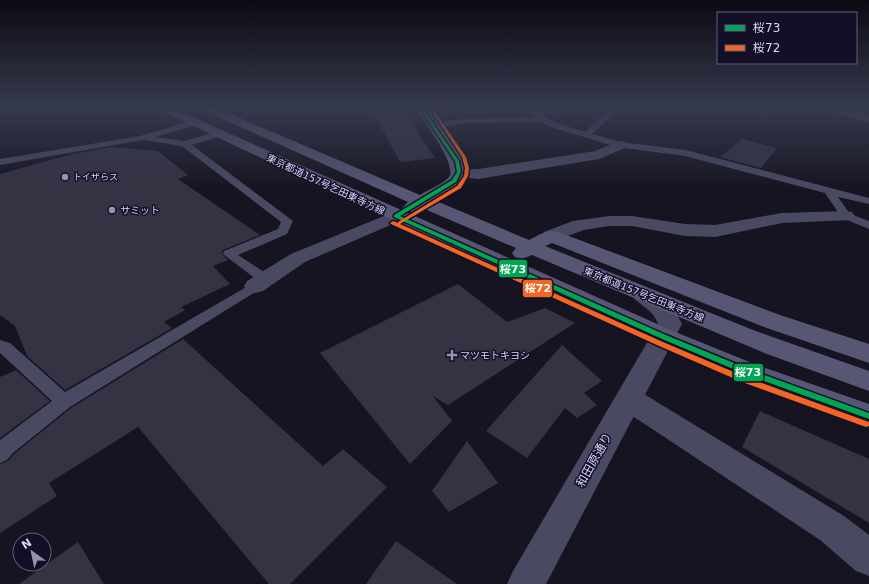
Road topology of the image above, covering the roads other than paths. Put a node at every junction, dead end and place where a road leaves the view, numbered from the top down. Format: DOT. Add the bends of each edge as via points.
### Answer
graph roads {
  1 [pos="154,134"];
  2 [pos="218,134"];
  3 [pos="263,134"];
  4 [pos="437,134"];
  5 [pos="586,135"];
  6 [pos="141,138"];
  7 [pos="185,144"];
  8 [pos="620,145"];
  9 [pos="0,162"];
  10 [pos="459,173"];
  11 [pos="830,192"];
  12 [pos="421,202"];
  13 [pos="869,202"];
  14 [pos="396,216"];
  15 [pos="846,216"];
  16 [pos="869,225"];
  17 [pos="552,236"];
  18 [pos="529,247"];
  19 [pos="540,282"];
  20 [pos="260,283"];
  21 [pos="642,294"];
  22 [pos="664,337"];
  23 [pos="0,346"];
  24 [pos="869,354"];
  25 [pos="869,381"];
  26 [pos="629,399"];
  27 [pos="64,402"];
  28 [pos="869,416"];
  29 [pos="0,454"];
  30 [pos="869,558"];
  31 [pos="526,584"];
  1 -- 6 [label="lane"];
  2 -- 7 [label="lane"];
  2 -- 14 [label="main road, 東京都道157号乞田東寺方線"];
  3 -- 12 [label="main road, 東京都道157号乞田東寺方線"];
  4 -- 10 [label="main road" via="456,161"];
  5 -- 8 [label="lane"];
  6 -- 7 [label="lane"];
  6 -- 9 [label="lane"];
  7 -- 20 [label="lane" via="287,221 283,231 229,254"];
  8 -- 10 [label="street" via="599,155 478,174"];
  8 -- 11 [label="lane" via="686,152"];
  10 -- 12 [label="main road" via="454,181"];
  11 -- 13 [label="lane"];
  11 -- 15 [label="lane"];
  12 -- 14 [label="main road"];
  12 -- 18 [label="main road, 東京都道157号乞田東寺方線"];
  14 -- 19 [label="main road, 東京都道157号乞田東寺方線"];
  14 -- 20 [label="street" via="356,236 304,255"];
  15 -- 16 [label="lane"];
  15 -- 17 [label="street" via="782,218 715,230 685,230 632,221 609,221 580,225"];
  17 -- 18 [label="main road"];
  17 -- 24 [label="main road" via="772,321"];
  18 -- 19 [label="main road" via="519,258 524,269"];
  18 -- 21 [label="main road, 東京都道157号乞田東寺方線"];
  19 -- 22 [label="main road, 東京都道157号乞田東寺方線"];
  20 -- 27 [label="lane"];
  21 -- 22 [label="street, 和田原通り" via="666,312 670,324"];
  21 -- 25 [label="main road, 東京都道157号乞田東寺方線" via="763,343"];
  22 -- 26 [label="street, 和田原通り"];
  22 -- 28 [label="main road, 東京都道157号乞田東寺方線" via="748,372"];
  23 -- 27 [label="lane"];
  26 -- 30 [label="street" via="832,528"];
  26 -- 31 [label="street, 和田原通り"];
  27 -- 29 [label="lane"];
}
